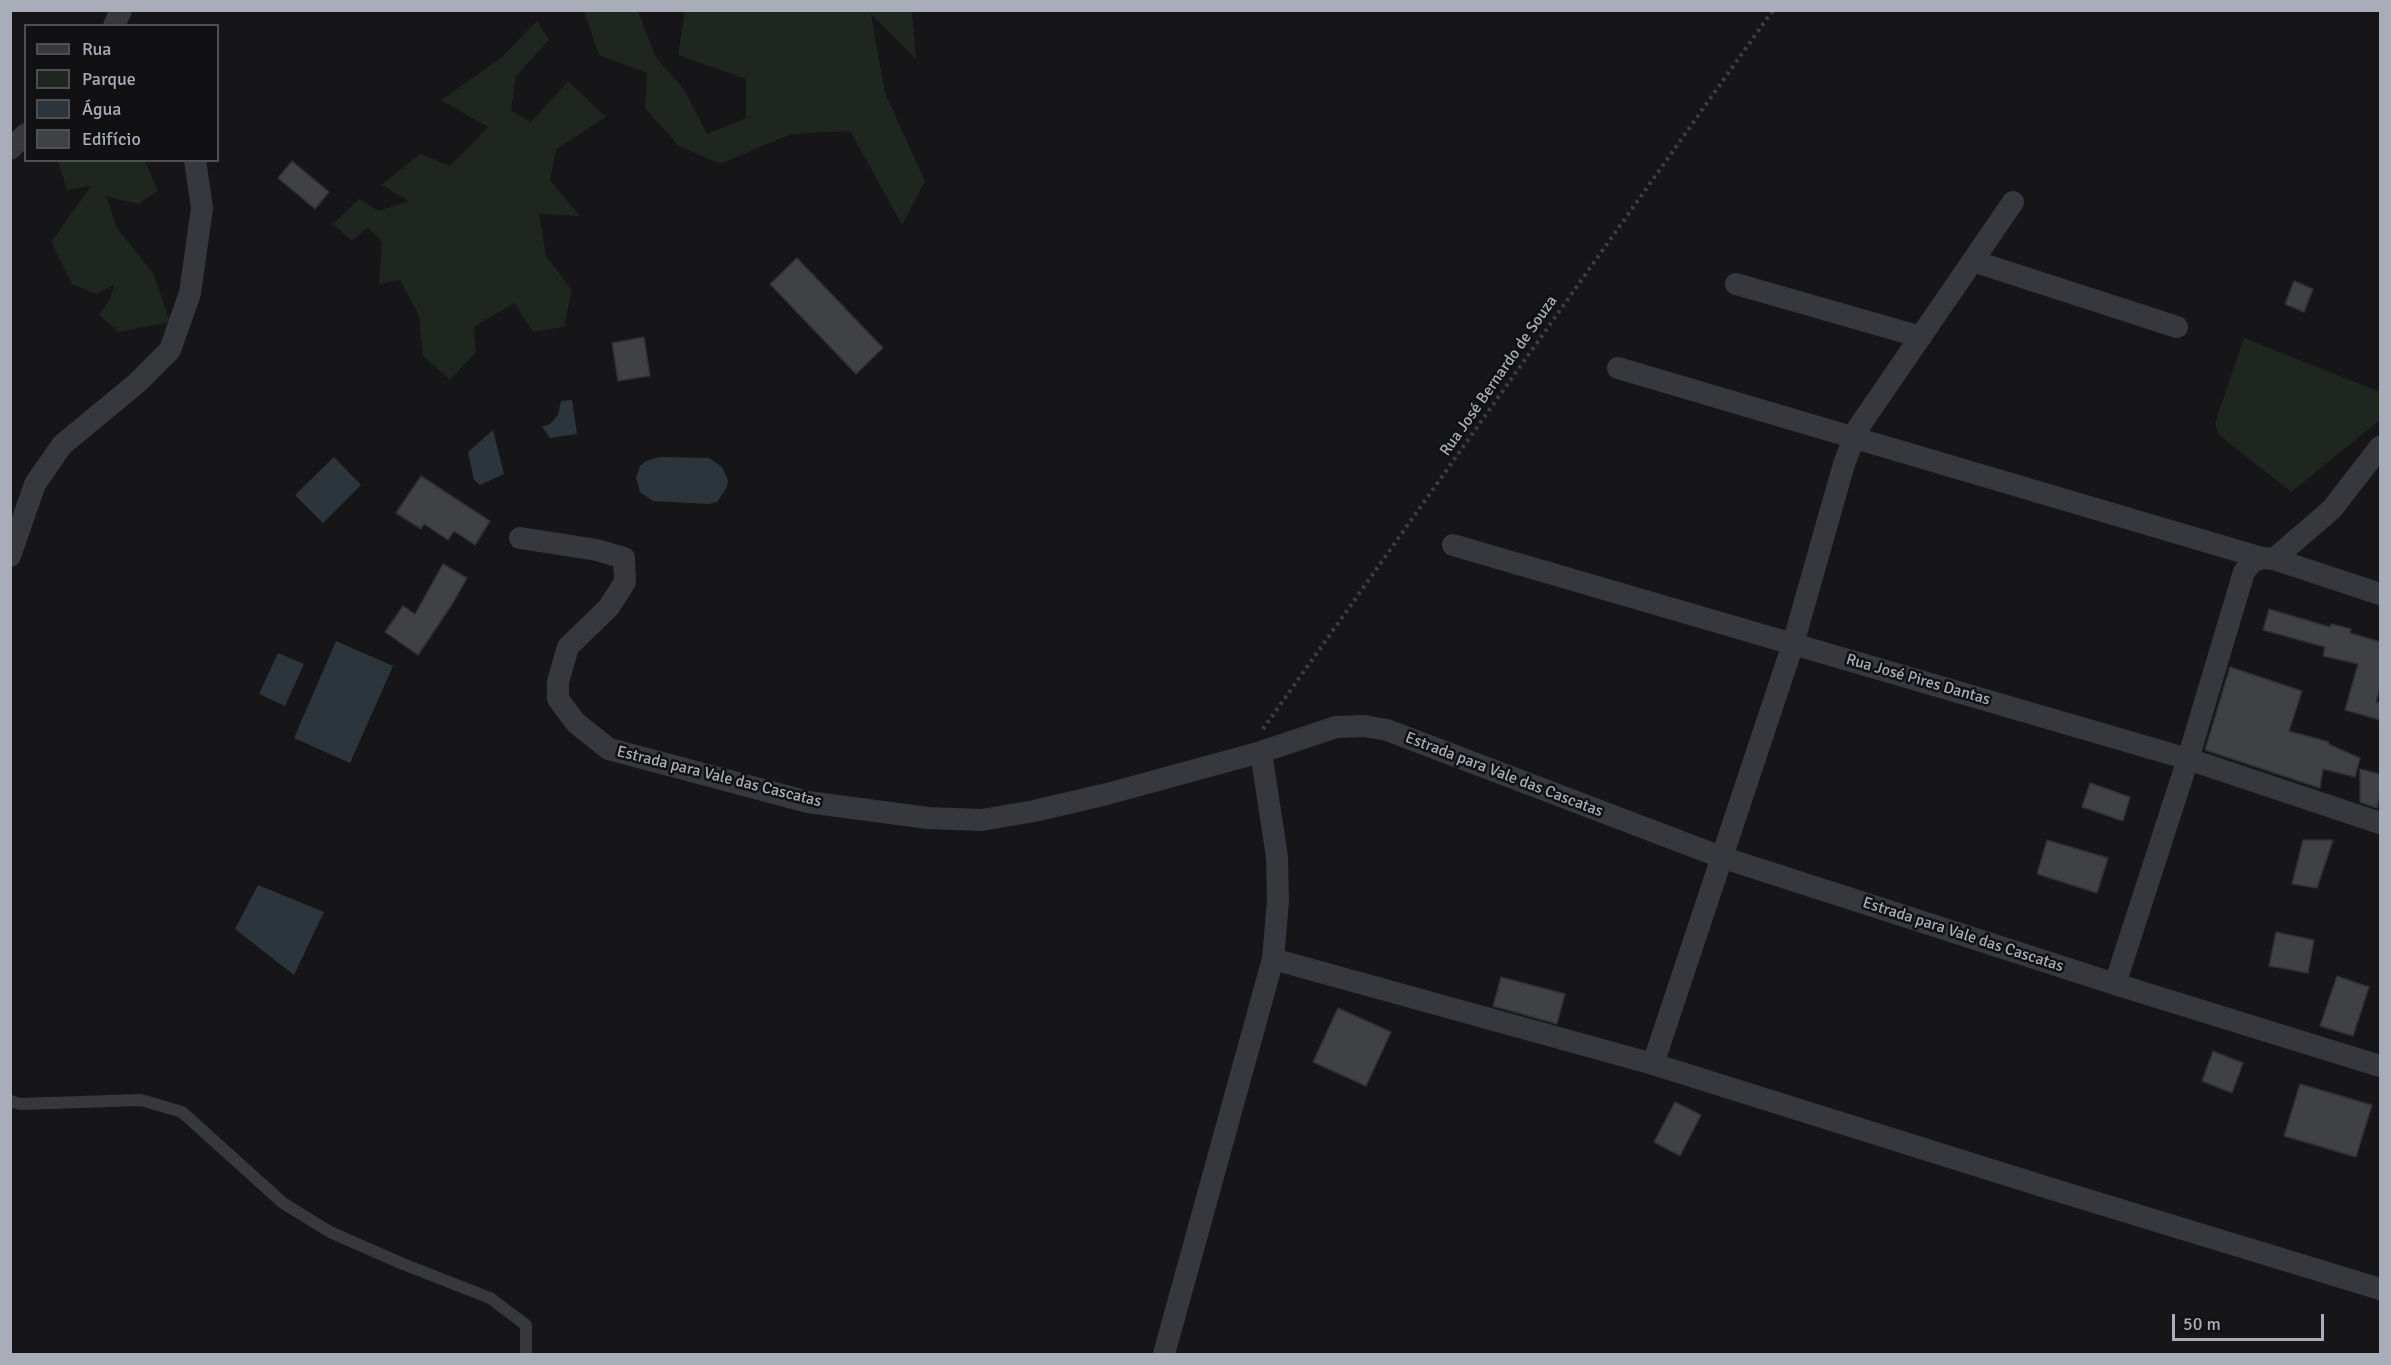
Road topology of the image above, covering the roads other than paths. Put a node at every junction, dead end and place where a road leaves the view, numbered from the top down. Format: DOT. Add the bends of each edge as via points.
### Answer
graph roads {
  1 [pos="121,10"];
  2 [pos="115,24"];
  3 [pos="24,136"];
  4 [pos="10,149"];
  5 [pos="195,162"];
  6 [pos="2013,202"];
  7 [pos="1973,261"];
  8 [pos="1736,284"];
  9 [pos="2177,327"];
  10 [pos="1921,338"];
  11 [pos="1618,368"];
  12 [pos="1854,438"];
  13 [pos="2380,447"];
  14 [pos="520,538"];
  15 [pos="1453,545"];
  16 [pos="10,556"];
  17 [pos="2268,558"];
  18 [pos="2380,594"];
  19 [pos="1793,644"];
  20 [pos="1253,754"];
  21 [pos="2188,759"];
  22 [pos="2380,823"];
  23 [pos="1721,857"];
  24 [pos="1273,959"];
  25 [pos="2115,984"];
  26 [pos="1653,1064"];
  27 [pos="2380,1066"];
  28 [pos="10,1101"];
  29 [pos="2380,1289"];
  30 [pos="526,1354"];
  31 [pos="1164,1354"];
  1 -- 2 [label="street"];
  3 -- 4 [label="street"];
  5 -- 16 [label="street" via="202,208 190,293 170,350 62,445 35,484"];
  6 -- 7 [label="street"];
  7 -- 9 [label="street"];
  7 -- 10 [label="street"];
  8 -- 10 [label="street"];
  10 -- 12 [label="street"];
  11 -- 12 [label="street"];
  12 -- 17 [label="street"];
  12 -- 19 [label="street"];
  13 -- 17 [label="street" via="2332,509"];
  14 -- 20 [label="street, Estrada para Vale das Cascatas" via="624,558 625,582 609,607 568,646 558,682 558,699 576,723 609,749 808,802 928,818 982,820 1107,794"];
  15 -- 19 [label="street, Rua José Pires Dantas"];
  17 -- 18 [label="street"];
  17 -- 21 [label="street" via="2252,562 2244,572"];
  19 -- 21 [label="street, Rua José Pires Dantas"];
  19 -- 23 [label="street"];
  20 -- 23 [label="street, Estrada para Vale das Cascatas" via="1336,727 1387,730"];
  20 -- 24 [label="street" via="1277,857"];
  21 -- 22 [label="street, Rua José Pires Dantas"];
  21 -- 25 [label="street"];
  23 -- 25 [label="street, Estrada para Vale das Cascatas"];
  23 -- 26 [label="street"];
  24 -- 26 [label="street"];
  24 -- 31 [label="street"];
  25 -- 27 [label="street, Estrada para Vale das Cascatas"];
  26 -- 29 [label="street"];
  28 -- 30 [label="lane" via="20,1104 141,1100 182,1112 283,1203 330,1232 490,1298 526,1325"];
}
